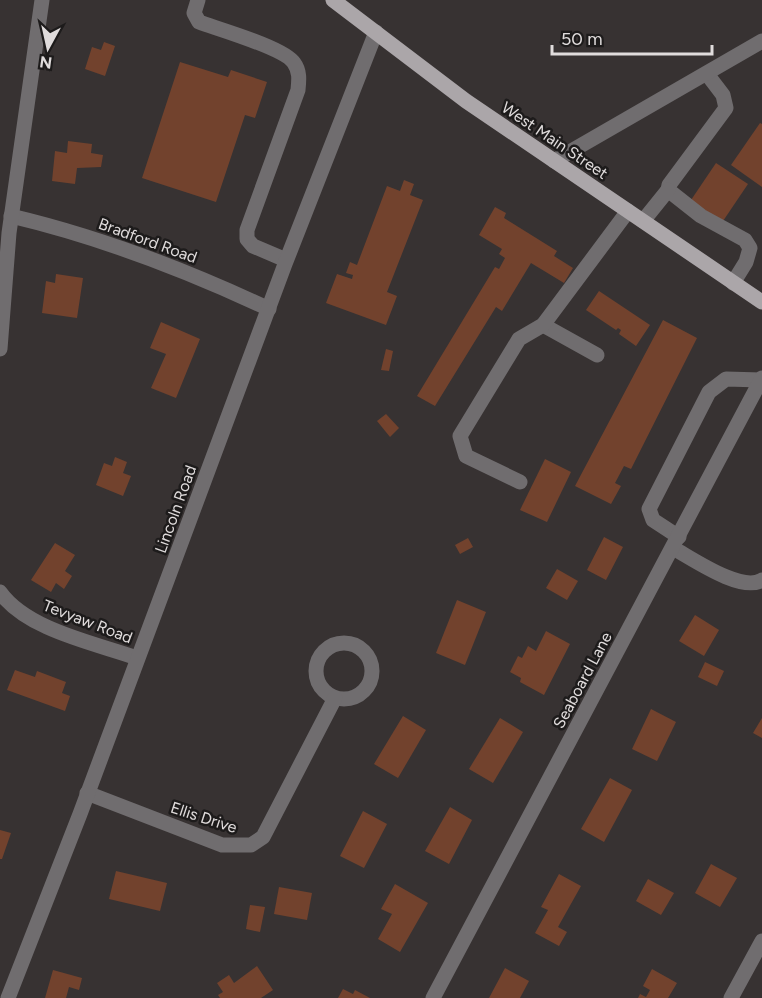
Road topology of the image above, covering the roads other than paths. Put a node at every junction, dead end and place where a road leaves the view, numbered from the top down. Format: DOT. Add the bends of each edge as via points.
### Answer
graph roads {
  1 [pos="42,0"];
  2 [pos="198,0"];
  3 [pos="333,0"];
  4 [pos="376,32"];
  5 [pos="762,41"];
  6 [pos="707,74"];
  7 [pos="554,161"];
  8 [pos="668,190"];
  9 [pos="628,211"];
  10 [pos="11,216"];
  11 [pos="643,221"];
  12 [pos="286,260"];
  13 [pos="733,283"];
  14 [pos="762,302"];
  15 [pos="269,309"];
  16 [pos="543,324"];
  17 [pos="0,349"];
  18 [pos="597,355"];
  19 [pos="760,385"];
  20 [pos="520,482"];
  21 [pos="676,542"];
  22 [pos="762,580"];
  23 [pos="0,592"];
  24 [pos="137,658"];
  25 [pos="335,698"];
  26 [pos="87,793"];
  27 [pos="762,941"];
  28 [pos="8,998"];
  29 [pos="433,998"];
  30 [pos="731,998"];
  1 -- 10 [label="street"];
  2 -- 12 [label="street" via="194,13 199,22 279,51 294,61 299,75 298,90 247,230 247,239 253,246"];
  3 -- 4 [label="main road, West Main Street"];
  4 -- 7 [label="main road, West Main Street" via="466,101"];
  4 -- 12 [label="street, Lincoln Road"];
  5 -- 6 [label="street"];
  6 -- 7 [label="street"];
  6 -- 8 [label="street" via="723,95 726,108"];
  7 -- 9 [label="main road, West Main Street"];
  8 -- 11 [label="street"];
  8 -- 13 [label="street" via="701,216 745,240 750,248"];
  9 -- 11 [label="main road, West Main Street"];
  9 -- 16 [label="street"];
  10 -- 15 [label="street, Bradford Road" via="143,256"];
  10 -- 17 [label="street"];
  11 -- 13 [label="main road, West Main Street"];
  12 -- 15 [label="street, Lincoln Road"];
  13 -- 14 [label="main road, West Main Street"];
  15 -- 24 [label="street, Lincoln Road"];
  16 -- 18 [label="street"];
  16 -- 20 [label="street" via="519,339 460,436 466,456"];
  19 -- 21 [label="street, Seaboard Lane"];
  19 -- 21 [label="street" via="726,379 709,392 649,509 652,520"];
  21 -- 22 [label="street" via="737,582 755,584"];
  21 -- 29 [label="street, Seaboard Lane"];
  23 -- 24 [label="street, Tevyaw Road" via="16,610 46,627"];
  24 -- 26 [label="street, Lincoln Road"];
  25 -- 26 [label="street, Ellis Drive" via="262,837 251,845 222,845"];
  26 -- 28 [label="street, Lincoln Road"];
  27 -- 30 [label="street"];
}
